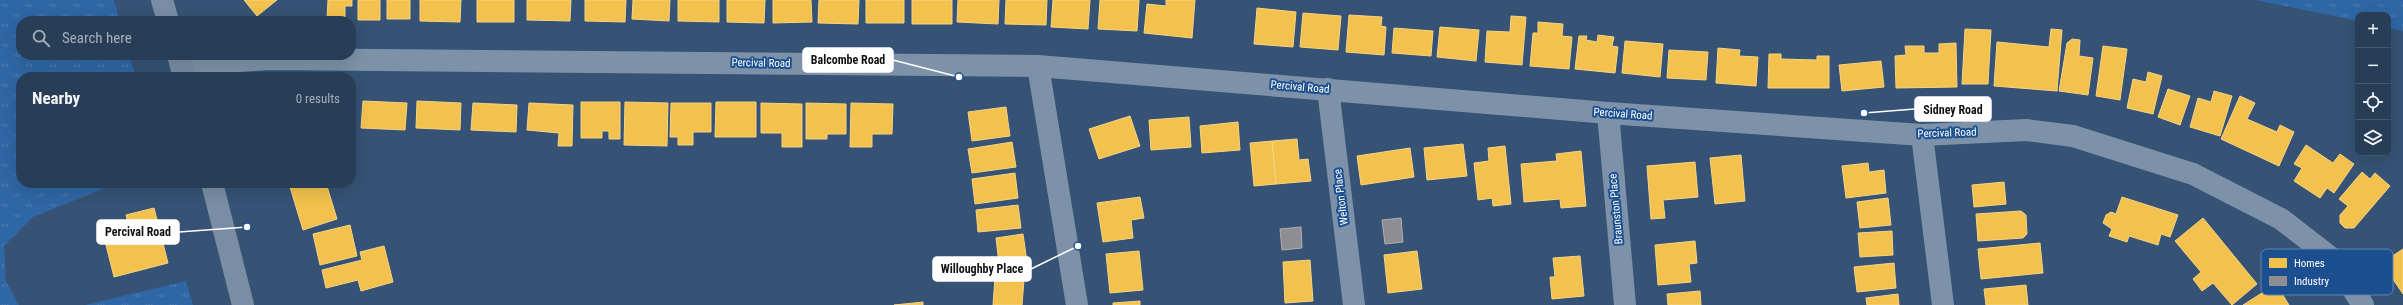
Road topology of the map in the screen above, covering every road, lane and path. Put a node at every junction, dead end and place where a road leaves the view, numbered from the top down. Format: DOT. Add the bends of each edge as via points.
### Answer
graph roads {
  1 [pos="162,0"];
  2 [pos="167,16"];
  3 [pos="255,60"];
  4 [pos="356,60"];
  5 [pos="1038,66"];
  6 [pos="181,67"];
  7 [pos="1328,89"];
  8 [pos="1608,113"];
  9 [pos="1922,135"];
  10 [pos="213,188"];
  11 [pos="2320,249"];
  12 [pos="2357,295"];
  13 [pos="243,305"];
  14 [pos="1077,305"];
  15 [pos="1354,305"];
  16 [pos="1625,305"];
  17 [pos="1943,305"];
  18 [pos="2363,305"];
  1 -- 2 [label="main road"];
  3 -- 6 [label="street, Percival Road"];
  4 -- 5 [label="street, Percival Road"];
  5 -- 7 [label="street, Percival Road"];
  5 -- 14 [label="street"];
  7 -- 8 [label="street, Percival Road"];
  7 -- 15 [label="street, Welton Place"];
  8 -- 9 [label="street, Percival Road"];
  8 -- 16 [label="street, Braunston Place"];
  9 -- 11 [label="street, Percival Road" via="2026,130 2065,135 2193,174 2281,219"];
  9 -- 17 [label="street"];
  10 -- 13 [label="main road"];
  12 -- 18 [label="street, Percival Road"];
}
